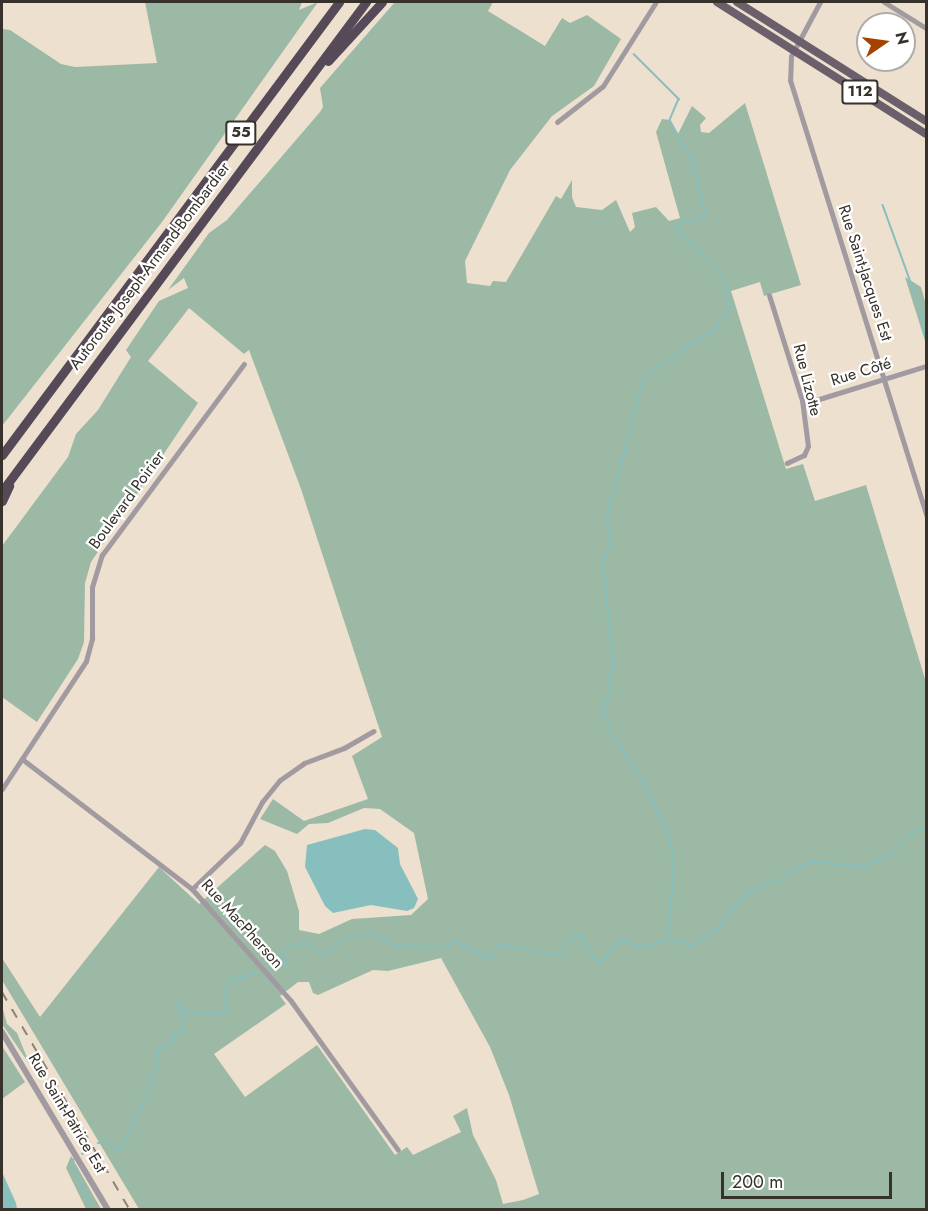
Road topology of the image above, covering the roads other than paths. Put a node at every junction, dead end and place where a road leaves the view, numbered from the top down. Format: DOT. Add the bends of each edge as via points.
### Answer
graph roads {
  1 [pos="331,2"];
  2 [pos="339,2"];
  3 [pos="366,2"];
  4 [pos="382,2"];
  5 [pos="656,2"];
  6 [pos="717,2"];
  7 [pos="737,2"];
  8 [pos="820,2"];
  9 [pos="884,2"];
  10 [pos="927,28"];
  11 [pos="798,40"];
  12 [pos="303,50"];
  13 [pos="794,50"];
  14 [pos="303,86"];
  15 [pos="927,121"];
  16 [pos="557,122"];
  17 [pos="927,134"];
  18 [pos="769,294"];
  19 [pos="244,364"];
  20 [pos="927,366"];
  21 [pos="884,379"];
  22 [pos="803,404"];
  23 [pos="2,454"];
  24 [pos="787,463"];
  25 [pos="19,468"];
  26 [pos="2,491"];
  27 [pos="2,501"];
  28 [pos="927,515"];
  29 [pos="374,732"];
  30 [pos="22,759"];
  31 [pos="2,789"];
  32 [pos="192,889"];
  33 [pos="2,1032"];
  34 [pos="398,1150"];
  35 [pos="108,1209"];
  1 -- 12 [label="highway"];
  2 -- 12 [label="highway, Autoroute Joseph-Armand-Bombardier / 55"];
  3 -- 14 [label="highway, Autoroute Joseph-Armand-Bombardier / 55"];
  4 -- 14 [label="highway"];
  5 -- 16 [label="street" via="603,86"];
  6 -- 13 [label="main road, 112"];
  7 -- 11 [label="main road, 112"];
  8 -- 11 [label="street, Rue Saint-Jacques Est"];
  9 -- 10 [label="street"];
  11 -- 13 [label="street, Rue Saint-Jacques Est"];
  11 -- 15 [label="main road, 112"];
  12 -- 23 [label="highway, Autoroute Joseph-Armand-Bombardier / 55"];
  13 -- 17 [label="main road, 112"];
  13 -- 21 [label="street, Rue Saint-Jacques Est" via="789,66 790,83"];
  14 -- 25 [label="highway, Autoroute Joseph-Armand-Bombardier / 55"];
  18 -- 22 [label="street, Rue Lizotte"];
  19 -- 30 [label="street, Boulevard Poirier" via="102,555 92,587 92,638 86,661"];
  20 -- 21 [label="street, Rue Côté"];
  21 -- 22 [label="street, Rue Côté"];
  21 -- 28 [label="street, Rue Saint-Jacques Est"];
  22 -- 24 [label="street, Rue Lizotte" via="808,450"];
  25 -- 26 [label="highway, Autoroute Joseph-Armand-Bombardier / 55"];
  25 -- 27 [label="highway"];
  29 -- 32 [label="street" via="304,763 280,780 258,809 246,836"];
  30 -- 31 [label="street, Boulevard Poirier"];
  30 -- 32 [label="street, Rue MacPherson"];
  32 -- 34 [label="street, Rue MacPherson" via="285,994"];
  33 -- 35 [label="street, Rue Saint-Patrice Est"];
}
